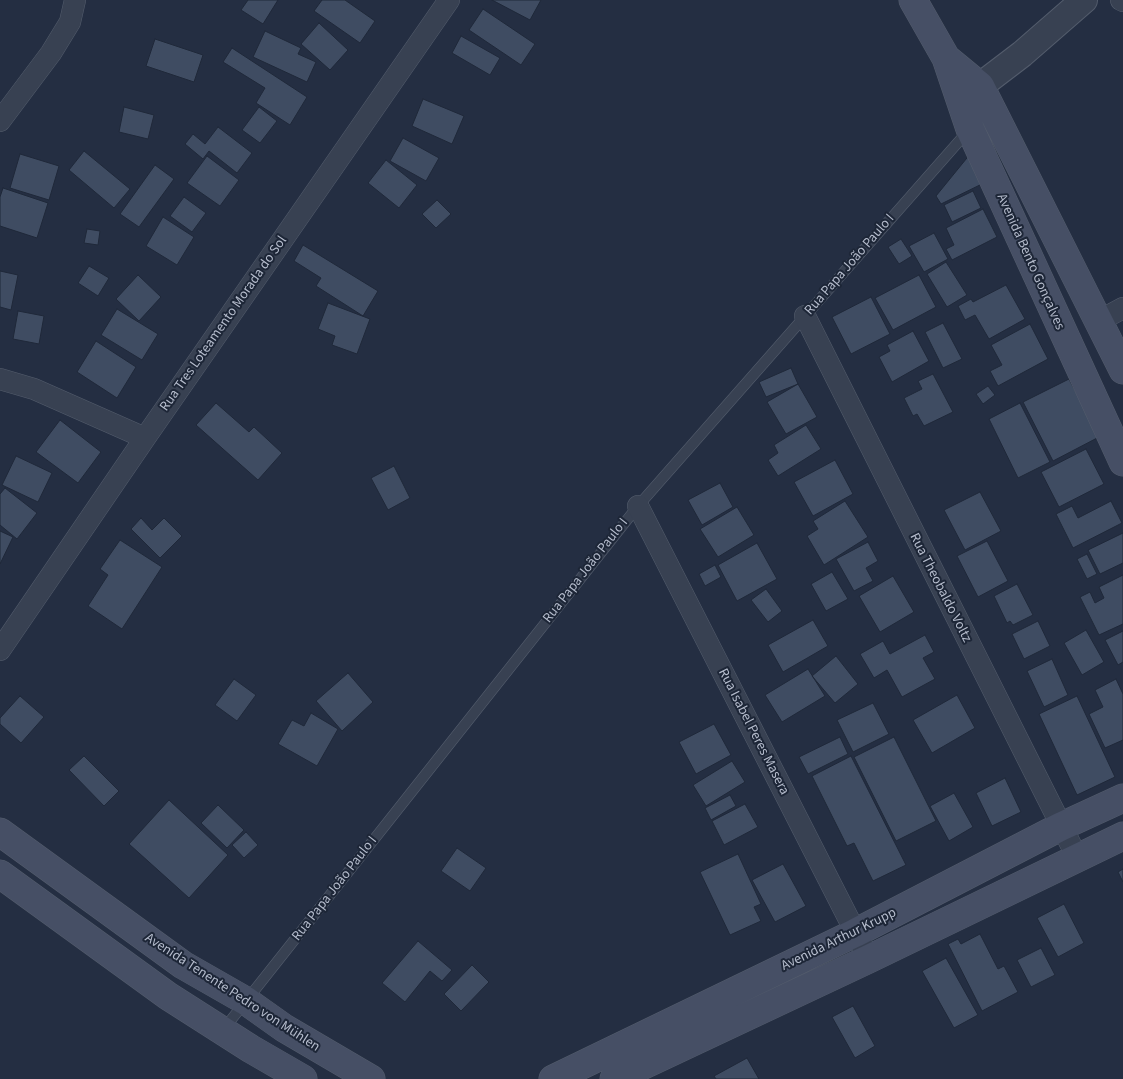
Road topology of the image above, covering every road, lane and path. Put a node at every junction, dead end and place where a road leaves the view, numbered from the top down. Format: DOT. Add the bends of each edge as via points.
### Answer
graph roads {
  1 [pos="75,0"];
  2 [pos="450,0"];
  3 [pos="913,0"];
  4 [pos="1084,0"];
  5 [pos="970,93"];
  6 [pos="0,121"];
  7 [pos="970,129"];
  8 [pos="1123,308"];
  9 [pos="804,316"];
  10 [pos="1099,321"];
  11 [pos="1123,370"];
  12 [pos="0,379"];
  13 [pos="1114,419"];
  14 [pos="145,438"];
  15 [pos="1123,462"];
  16 [pos="638,506"];
  17 [pos="0,650"];
  18 [pos="1123,798"];
  19 [pos="1060,827"];
  20 [pos="0,832"];
  21 [pos="1123,836"];
  22 [pos="1078,858"];
  23 [pos="0,874"];
  24 [pos="855,933"];
  25 [pos="869,959"];
  26 [pos="246,1002"];
  27 [pos="222,1031"];
  28 [pos="303,1079"];
  29 [pos="371,1079"];
  30 [pos="553,1079"];
  31 [pos="614,1079"];
  1 -- 6 [label="street" via="70,22 51,53"];
  2 -- 14 [label="street, Rua Tres Loteamento Morada do Sol"];
  3 -- 5 [label="main road"];
  4 -- 5 [label="street" via="1022,54"];
  5 -- 7 [label="main road, Avenida Bento Gonçalves"];
  5 -- 10 [label="main road"];
  7 -- 9 [label="lane, Rua Papa João Paulo I"];
  7 -- 13 [label="main road, Avenida Bento Gonçalves"];
  8 -- 10 [label="street"];
  9 -- 16 [label="lane, Rua Papa João Paulo I"];
  9 -- 19 [label="street, Rua Theobaldo Voltz"];
  10 -- 11 [label="main road"];
  12 -- 14 [label="street" via="34,389"];
  13 -- 15 [label="main road, Avenida Bento Gonçalves"];
  14 -- 17 [label="street, Rua Tres Loteamento Morada do Sol"];
  16 -- 24 [label="street, Rua Isabel Peres Masera"];
  16 -- 26 [label="lane, Rua Papa João Paulo I"];
  18 -- 19 [label="main road, Avenida Arthur Krupp"];
  19 -- 22 [label="street, Rua Theobaldo Voltz"];
  19 -- 24 [label="main road, Avenida Arthur Krupp"];
  20 -- 26 [label="main road, Avenida Tenente Pedro von Mühlen" via="183,965"];
  21 -- 22 [label="main road, Avenida Arthur Krupp"];
  22 -- 25 [label="main road, Avenida Arthur Krupp"];
  23 -- 27 [label="main road"];
  24 -- 25 [label="street, Rua Isabel Peres Masera"];
  24 -- 30 [label="main road, Avenida Arthur Krupp"];
  25 -- 31 [label="main road, Avenida Arthur Krupp"];
  26 -- 27 [label="lane, Rua Papa João Paulo I"];
  26 -- 29 [label="main road, Avenida Tenente Pedro von Mühlen"];
  27 -- 28 [label="main road"];
}
